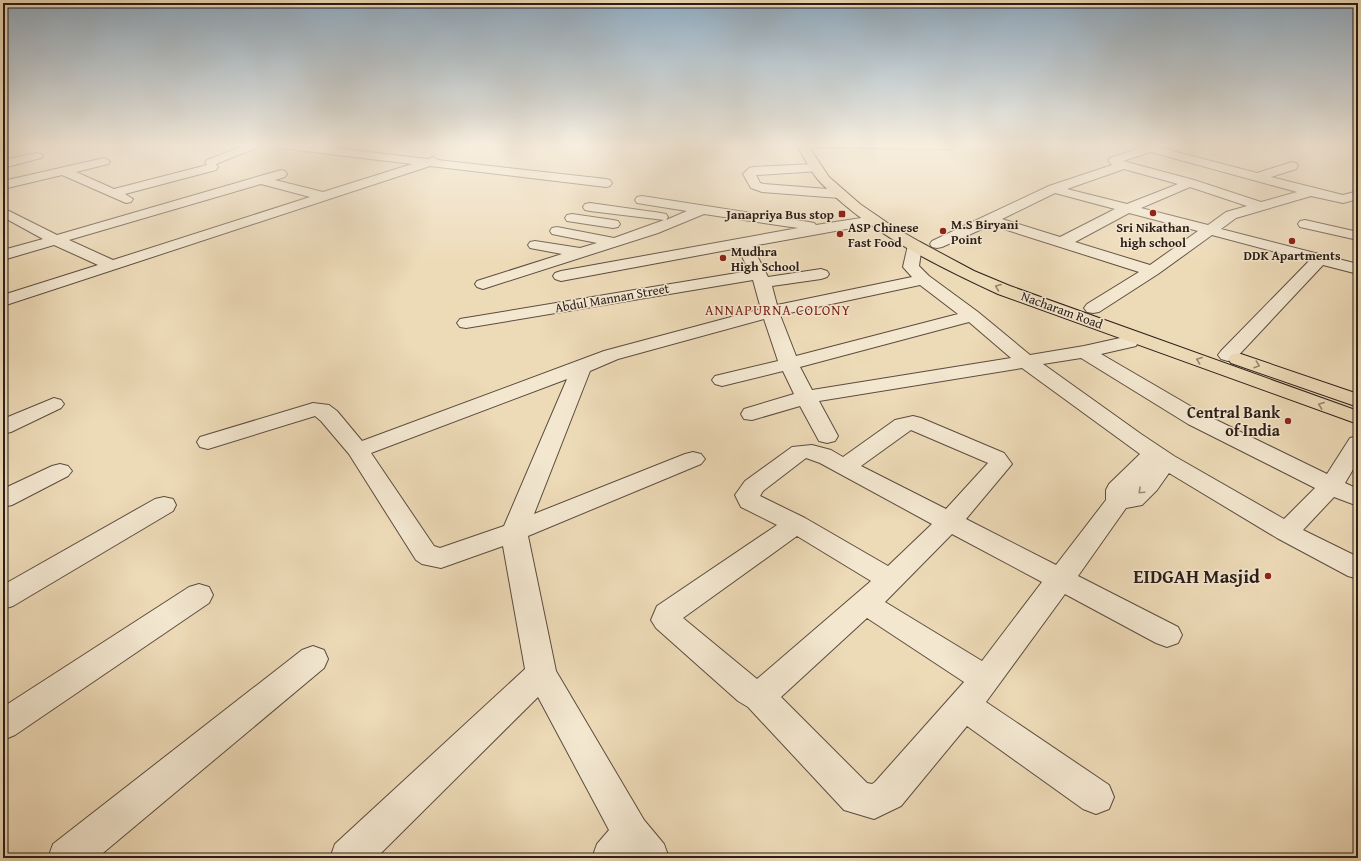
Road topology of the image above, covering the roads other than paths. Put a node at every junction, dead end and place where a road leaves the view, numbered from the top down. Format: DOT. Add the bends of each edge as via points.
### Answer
graph roads {
  1 [pos="92,184"];
  2 [pos="142,184"];
  3 [pos="248,184"];
  4 [pos="277,184"];
  5 [pos="363,184"];
  6 [pos="755,184"];
  7 [pos="790,184"];
  8 [pos="830,184"];
  9 [pos="848,184"];
  10 [pos="1068,184"];
  11 [pos="1187,184"];
  12 [pos="1194,184"];
  13 [pos="1284,184"];
  14 [pos="1054,189"];
  15 [pos="793,190"];
  16 [pos="1312,192"];
  17 [pos="112,193"];
  18 [pos="840,194"];
  19 [pos="1358,195"];
  20 [pos="325,197"];
  21 [pos="642,200"];
  22 [pos="590,206"];
  23 [pos="1260,206"];
  24 [pos="704,209"];
  25 [pos="1126,209"];
  26 [pos="3,212"];
  27 [pos="154,212"];
  28 [pos="572,218"];
  29 [pos="680,219"];
  30 [pos="874,220"];
  31 [pos="990,220"];
  32 [pos="1305,224"];
  33 [pos="824,228"];
  34 [pos="653,230"];
  35 [pos="1209,230"];
  36 [pos="557,231"];
  37 [pos="1358,236"];
  38 [pos="56,240"];
  39 [pos="617,242"];
  40 [pos="1061,243"];
  41 [pos="744,244"];
  42 [pos="937,244"];
  43 [pos="536,245"];
  44 [pos="915,245"];
  45 [pos="1348,250"];
  46 [pos="1294,251"];
  47 [pos="582,253"];
  48 [pos="3,255"];
  49 [pos="517,258"];
  50 [pos="1320,259"];
  51 [pos="547,263"];
  52 [pos="113,266"];
  53 [pos="1358,269"];
  54 [pos="1152,271"];
  55 [pos="821,274"];
  56 [pos="561,276"];
  57 [pos="761,278"];
  58 [pos="923,279"];
  59 [pos="483,284"];
  60 [pos="3,301"];
  61 [pos="1093,308"];
  62 [pos="770,312"];
  63 [pos="972,316"];
  64 [pos="466,323"];
  65 [pos="1129,342"];
  66 [pos="1084,352"];
  67 [pos="1228,355"];
  68 [pos="1027,362"];
  69 [pos="790,364"];
  70 [pos="582,367"];
  71 [pos="722,380"];
  72 [pos="806,397"];
  73 [pos="1358,401"];
  74 [pos="54,404"];
  75 [pos="752,414"];
  76 [pos="1358,418"];
  77 [pos="3,427"];
  78 [pos="827,436"];
  79 [pos="208,442"];
  80 [pos="1358,443"];
  81 [pos="358,450"];
  82 [pos="1160,457"];
  83 [pos="693,459"];
  84 [pos="844,467"];
  85 [pos="60,471"];
  86 [pos="1331,486"];
  87 [pos="1358,498"];
  88 [pos="3,499"];
  89 [pos="164,505"];
  90 [pos="949,522"];
  91 [pos="796,524"];
  92 [pos="514,532"];
  93 [pos="1286,532"];
  94 [pos="1358,569"];
  95 [pos="1060,579"];
  96 [pos="891,580"];
  97 [pos="200,595"];
  98 [pos="3,598"];
  99 [pos="865,603"];
  100 [pos="1167,635"];
  101 [pos="313,660"];
  102 [pos="541,673"];
  103 [pos="986,680"];
  104 [pos="759,697"];
  105 [pos="964,705"];
  106 [pos="3,725"];
  107 [pos="1096,797"];
  108 [pos="631,850"];
  109 [pos="67,858"];
  110 [pos="349,858"];
  1 -- 17 [label="street"];
  2 -- 17 [label="street"];
  3 -- 27 [label="street"];
  4 -- 20 [label="street"];
  5 -- 20 [label="street"];
  6 -- 15 [label="street" via="762,188"];
  7 -- 15 [label="street"];
  8 -- 18 [label="main road, Nacharam Road"];
  9 -- 42 [label="main road, Nacharam Road" via="891,218"];
  10 -- 14 [label="street"];
  11 -- 25 [label="street"];
  12 -- 23 [label="street"];
  13 -- 16 [label="street"];
  14 -- 25 [label="street"];
  14 -- 31 [label="street"];
  15 -- 18 [label="street"];
  16 -- 19 [label="street" via="1343,199"];
  16 -- 23 [label="street"];
  17 -- 27 [label="street"];
  18 -- 30 [label="main road, Nacharam Road"];
  20 -- 52 [label="street"];
  21 -- 24 [label="street"];
  22 -- 29 [label="street"];
  23 -- 35 [label="street" via="1231,215"];
  24 -- 29 [label="street"];
  24 -- 33 [label="street"];
  25 -- 35 [label="street"];
  25 -- 40 [label="street"];
  26 -- 38 [label="street"];
  27 -- 38 [label="street"];
  28 -- 34 [label="street"];
  29 -- 34 [label="street"];
  30 -- 33 [label="street"];
  30 -- 44 [label="main road, Nacharam Road"];
  31 -- 40 [label="street"];
  31 -- 42 [label="street"];
  32 -- 37 [label="street"];
  33 -- 41 [label="street"];
  34 -- 39 [label="street"];
  35 -- 46 [label="street" via="1265,245 1269,242"];
  35 -- 54 [label="street"];
  36 -- 39 [label="street"];
  38 -- 48 [label="street"];
  38 -- 52 [label="street"];
  39 -- 47 [label="street"];
  40 -- 54 [label="street"];
  41 -- 56 [label="street"];
  41 -- 57 [label="street"];
  42 -- 61 [label="main road, Nacharam Road" via="1000,273"];
  43 -- 47 [label="street"];
  44 -- 58 [label="street" via="911,267"];
  76 -- 44 [label="main road, Nacharam Road, one-way" via="1004,290"];
  45 -- 46 [label="street" via="1314,253"];
  46 -- 50 [label="street"];
  47 -- 51 [label="street"];
  49 -- 51 [label="street"];
  50 -- 53 [label="street"];
  50 -- 67 [label="street"];
  51 -- 59 [label="street"];
  52 -- 60 [label="street"];
  54 -- 61 [label="street"];
  55 -- 57 [label="street, Abdul Mannan Street"];
  57 -- 62 [label="street"];
  57 -- 64 [label="street, Abdul Mannan Street"];
  58 -- 62 [label="street"];
  58 -- 63 [label="street"];
  61 -- 67 [label="main road, Nacharam Road"];
  62 -- 69 [label="street"];
  62 -- 70 [label="street" via="611,355"];
  63 -- 68 [label="street"];
  63 -- 69 [label="street"];
  65 -- 66 [label="street"];
  66 -- 68 [label="street"];
  66 -- 86 [label="street" via="1196,419"];
  67 -- 73 [label="main road, Nacharam Road, one-way"];
  68 -- 72 [label="street"];
  68 -- 82 [label="street"];
  69 -- 71 [label="street"];
  69 -- 72 [label="street"];
  70 -- 81 [label="street"];
  70 -- 92 [label="street"];
  72 -- 75 [label="street"];
  72 -- 78 [label="street"];
  74 -- 77 [label="street"];
  79 -- 81 [label="street" via="313,409 321,410 329,416"];
  80 -- 86 [label="street"];
  81 -- 92 [label="street" via="425,553 431,557 441,558"];
  82 -- 93 [label="street"];
  82 -- 95 [label="street" via="1148,485 1133,499 1118,501"];
  83 -- 92 [label="street"];
  84 -- 90 [label="street"];
  84 -- 90 [label="street" via="903,425 913,423 996,458 1000,464 997,469"];
  84 -- 91 [label="street" via="809,450 800,452 754,486 747,495 750,501"];
  85 -- 88 [label="street"];
  86 -- 87 [label="street"];
  86 -- 93 [label="street"];
  89 -- 98 [label="street"];
  90 -- 95 [label="street"];
  90 -- 96 [label="street"];
  91 -- 96 [label="street"];
  91 -- 104 [label="street" via="667,614 666,620"];
  92 -- 102 [label="street"];
  93 -- 94 [label="street"];
  95 -- 100 [label="street"];
  95 -- 103 [label="street"];
  96 -- 99 [label="street"];
  97 -- 106 [label="street"];
  99 -- 103 [label="street"];
  99 -- 104 [label="street"];
  101 -- 109 [label="street"];
  102 -- 108 [label="street"];
  102 -- 110 [label="street"];
  103 -- 105 [label="street"];
  104 -- 105 [label="street" via="857,798 874,802 888,794"];
  105 -- 107 [label="street"];
}
